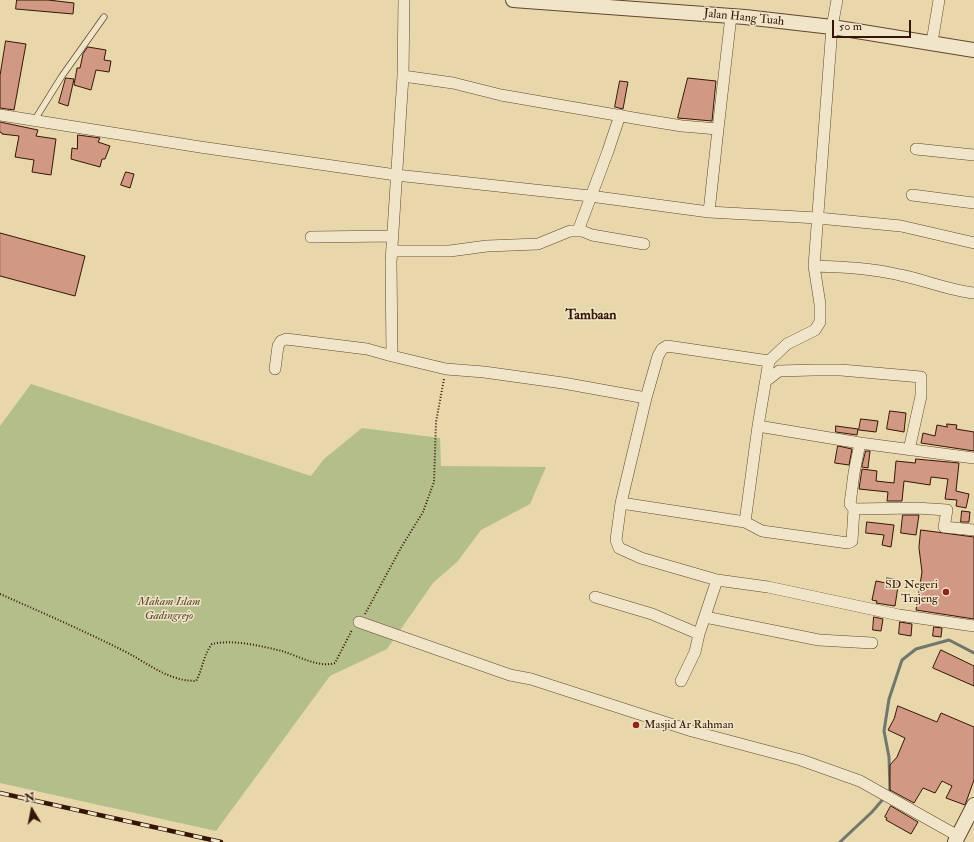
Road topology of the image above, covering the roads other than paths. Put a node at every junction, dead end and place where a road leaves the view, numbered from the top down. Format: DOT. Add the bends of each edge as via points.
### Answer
graph roads {
  1 [pos="404,0"];
  2 [pos="513,0"];
  3 [pos="837,0"];
  4 [pos="939,0"];
  5 [pos="731,16"];
  6 [pos="104,17"];
  7 [pos="832,27"];
  8 [pos="932,42"];
  9 [pos="974,50"];
  10 [pos="403,76"];
  11 [pos="0,115"];
  12 [pos="620,115"];
  13 [pos="34,121"];
  14 [pos="718,129"];
  15 [pos="916,149"];
  16 [pos="974,155"];
  17 [pos="396,175"];
  18 [pos="912,195"];
  19 [pos="590,196"];
  20 [pos="974,203"];
  21 [pos="709,212"];
  22 [pos="818,218"];
  23 [pos="578,230"];
  24 [pos="393,236"];
  25 [pos="311,237"];
  26 [pos="974,243"];
  27 [pos="644,244"];
  28 [pos="392,251"];
  29 [pos="814,266"];
  30 [pos="974,293"];
  31 [pos="392,356"];
  32 [pos="769,361"];
  33 [pos="275,369"];
  34 [pos="766,381"];
  35 [pos="646,398"];
  36 [pos="758,426"];
  37 [pos="860,443"];
  38 [pos="909,450"];
  39 [pos="974,458"];
  40 [pos="621,503"];
  41 [pos="854,509"];
  42 [pos="745,522"];
  43 [pos="974,530"];
  44 [pos="717,580"];
  45 [pos="595,597"];
  46 [pos="705,617"];
  47 [pos="359,622"];
  48 [pos="974,626"];
  49 [pos="699,634"];
  50 [pos="872,643"];
  51 [pos="681,681"];
  52 [pos="974,806"];
  53 [pos="956,839"];
  1 -- 10 [label="street"];
  2 -- 5 [label="street, Jalan Hang Tuah"];
  3 -- 7 [label="street"];
  4 -- 8 [label="street"];
  5 -- 7 [label="street, Jalan Hang Tuah"];
  5 -- 14 [label="street"];
  6 -- 13 [label="lane"];
  7 -- 8 [label="street, Jalan Hang Tuah"];
  7 -- 22 [label="street"];
  8 -- 9 [label="street, Jalan Hang Tuah"];
  10 -- 12 [label="street"];
  10 -- 17 [label="street"];
  11 -- 13 [label="street"];
  12 -- 14 [label="street" via="682,126"];
  12 -- 19 [label="street"];
  13 -- 17 [label="street"];
  14 -- 21 [label="street"];
  15 -- 16 [label="street"];
  17 -- 19 [label="street"];
  17 -- 24 [label="street"];
  18 -- 20 [label="street"];
  19 -- 21 [label="street"];
  19 -- 23 [label="street"];
  21 -- 22 [label="street"];
  22 -- 26 [label="street" via="901,226"];
  22 -- 29 [label="street"];
  23 -- 27 [label="street"];
  23 -- 28 [label="street" via="559,234 538,244 487,246 450,251"];
  24 -- 25 [label="street"];
  24 -- 28 [label="street"];
  28 -- 31 [label="street"];
  29 -- 30 [label="street" via="867,268"];
  29 -- 32 [label="street" via="820,322 815,330 787,344"];
  31 -- 33 [label="street" via="367,349 286,339 278,346"];
  31 -- 35 [label="street" via="446,369 563,383"];
  32 -- 34 [label="street"];
  32 -- 35 [label="street" via="667,346 658,356"];
  34 -- 36 [label="street"];
  34 -- 38 [label="street" via="779,371 813,370 921,377 921,396"];
  35 -- 40 [label="street"];
  36 -- 37 [label="street"];
  36 -- 42 [label="street"];
  37 -- 38 [label="street"];
  37 -- 41 [label="street" via="850,504"];
  38 -- 39 [label="street"];
  40 -- 42 [label="street"];
  40 -- 44 [label="street" via="616,540 619,548 640,558"];
  41 -- 42 [label="street" via="852,541 848,543 762,531"];
  41 -- 43 [label="street" via="947,510 944,527"];
  44 -- 46 [label="street"];
  44 -- 48 [label="street" via="768,587 899,615"];
  45 -- 49 [label="street" via="652,614"];
  46 -- 49 [label="street"];
  46 -- 50 [label="street" via="819,640"];
  47 -- 53 [label="street" via="510,675 531,679 692,731 801,760 860,781"];
  49 -- 51 [label="street" via="695,652"];
  52 -- 53 [label="street"];
}
